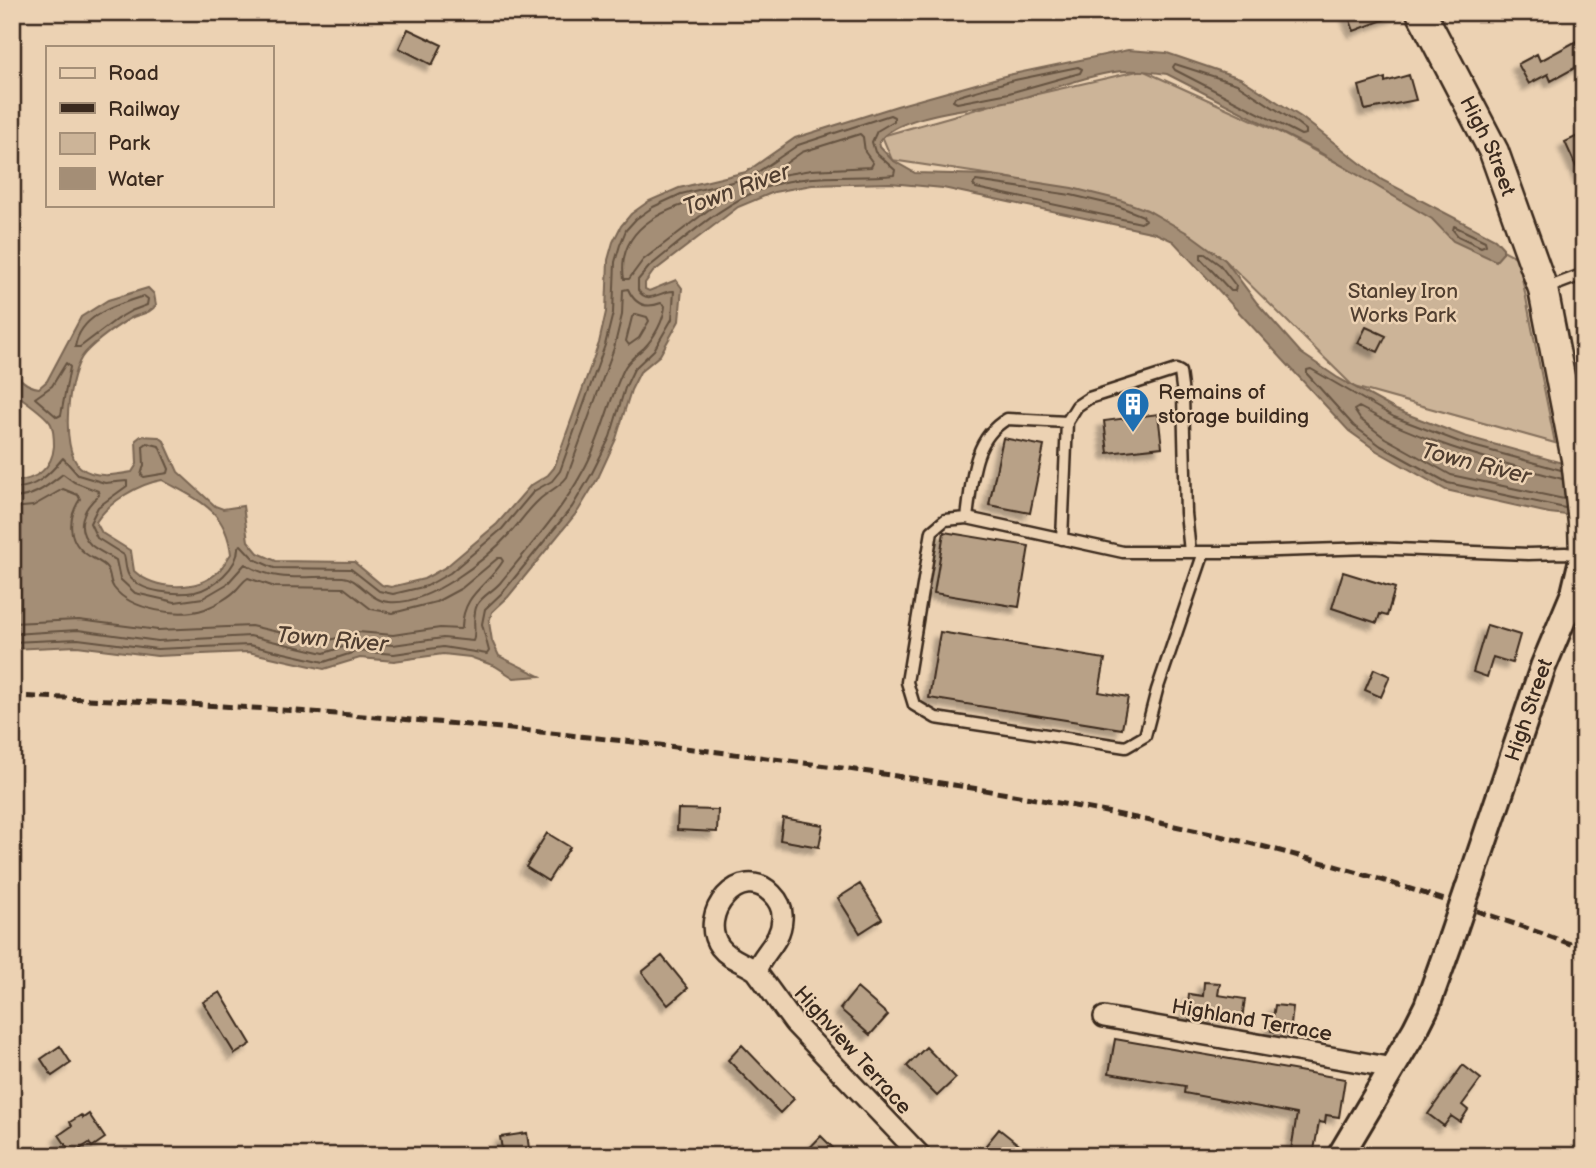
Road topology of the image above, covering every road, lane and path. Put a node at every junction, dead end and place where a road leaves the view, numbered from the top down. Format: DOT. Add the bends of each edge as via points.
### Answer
graph roads {
  1 [pos="1421,12"];
  2 [pos="1584,274"];
  3 [pos="1543,289"];
  4 [pos="1067,422"];
  5 [pos="967,518"];
  6 [pos="1583,523"];
  7 [pos="1062,539"];
  8 [pos="1190,552"];
  9 [pos="1204,552"];
  10 [pos="1583,555"];
  11 [pos="756,971"];
  12 [pos="1104,1017"];
  13 [pos="1393,1068"];
  14 [pos="12,1150"];
  15 [pos="16,1156"];
  16 [pos="921,1156"];
  17 [pos="1339,1156"];
  1 -- 3 [label="main road, High Street" via="1494,152"];
  2 -- 3 [label="lane"];
  3 -- 6 [label="main road, High Street" via="1576,459"];
  4 -- 5 [label="lane" via="1007,419 986,436 975,460"];
  4 -- 7 [label="lane"];
  4 -- 8 [label="lane" via="1089,398 1180,372"];
  5 -- 7 [label="lane"];
  5 -- 9 [label="lane" via="945,520 932,531 907,682 914,705 936,718 1126,747 1145,736"];
  6 -- 10 [label="main road, High Street"];
  7 -- 8 [label="lane" via="1123,552"];
  8 -- 9 [label="lane"];
  9 -- 10 [label="lane" via="1384,548"];
  10 -- 13 [label="street, High Street, bridge" via="1574,593 1543,667 1427,1006"];
  11 -- 16 [label="street, Highview Terrace" via="810,1041"];
  12 -- 13 [label="street, Highland Terrace"];
  13 -- 17 [label="street, High Street"];
  14 -- 15 [label="street"];
}
